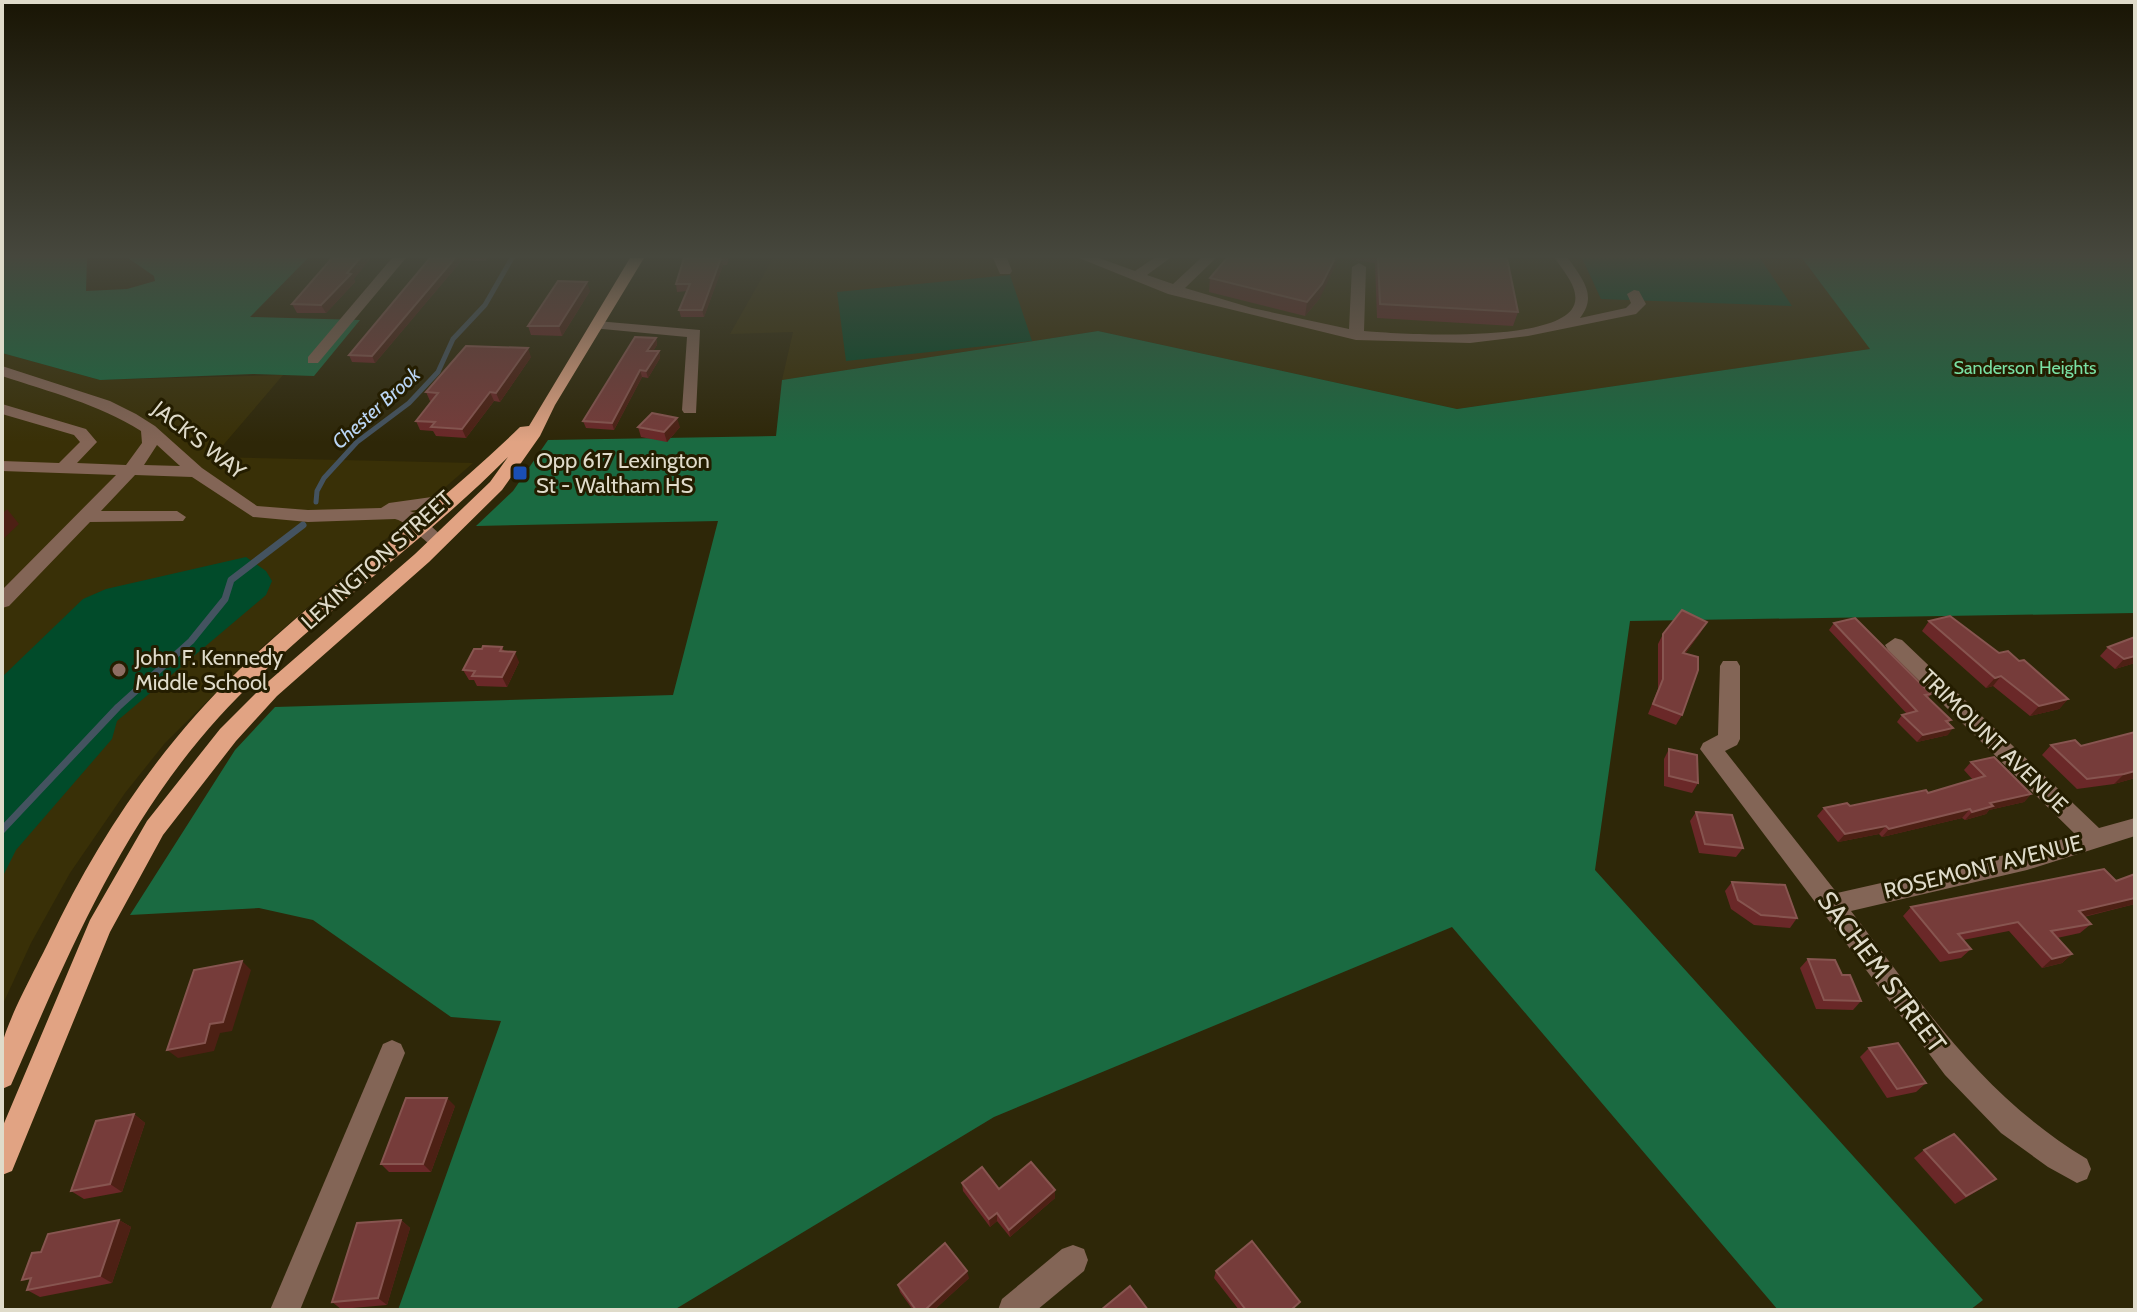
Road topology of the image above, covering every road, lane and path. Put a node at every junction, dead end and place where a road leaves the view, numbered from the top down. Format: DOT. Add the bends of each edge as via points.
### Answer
graph roads {
  1 [pos="348,319"];
  2 [pos="600,319"];
  3 [pos="1278,319"];
  4 [pos="1357,319"];
  5 [pos="1567,319"];
  6 [pos="1593,319"];
  7 [pos="597,325"];
  8 [pos="1547,329"];
  9 [pos="1356,336"];
  10 [pos="313,360"];
  11 [pos="2,371"];
  12 [pos="547,405"];
  13 [pos="2,409"];
  14 [pos="690,410"];
  15 [pos="149,429"];
  16 [pos="2,466"];
  17 [pos="62,469"];
  18 [pos="128,472"];
  19 [pos="196,472"];
  20 [pos="453,499"];
  21 [pos="370,511"];
  22 [pos="85,516"];
  23 [pos="177,517"];
  24 [pos="429,535"];
  25 [pos="2,601"];
  26 [pos="1895,645"];
  27 [pos="1730,666"];
  28 [pos="2135,827"];
  29 [pos="2094,838"];
  30 [pos="1830,905"];
  31 [pos="392,1053"];
  32 [pos="2,1076"];
  33 [pos="4,1153"];
  34 [pos="2077,1169"];
  35 [pos="1073,1260"];
  36 [pos="285,1310"];
  37 [pos="1013,1310"];
  1 -- 10 [label="street"];
  2 -- 7 [label="main road, LEXINGTON STREET"];
  3 -- 9 [label="street"];
  4 -- 9 [label="street"];
  5 -- 8 [label="street"];
  6 -- 8 [label="street"];
  7 -- 12 [label="main road, LEXINGTON STREET"];
  7 -- 14 [label="street" via="695,333"];
  8 -- 9 [label="street" via="1455,342"];
  11 -- 15 [label="street, JACK'S WAY" via="104,404"];
  12 -- 20 [label="main road, LEXINGTON STREET"];
  12 -- 24 [label="main road, LEXINGTON STREET" via="518,459 496,486"];
  13 -- 17 [label="street" via="80,432 89,442"];
  15 -- 18 [label="street" via="150,443"];
  15 -- 19 [label="street, JACK'S WAY"];
  16 -- 17 [label="street"];
  17 -- 18 [label="street"];
  18 -- 19 [label="street"];
  18 -- 22 [label="street"];
  19 -- 21 [label="street, JACK'S WAY" via="253,511 308,516"];
  20 -- 21 [label="street, JACK'S WAY"];
  20 -- 24 [label="main road, LEXINGTON STREET"];
  21 -- 24 [label="street, JACK'S WAY" via="412,518"];
  22 -- 23 [label="street"];
  22 -- 25 [label="street"];
  24 -- 32 [label="main road, LEXINGTON STREET" via="263,661 212,710 144,794 72,913"];
  24 -- 33 [label="main road, LEXINGTON STREET" via="228,735 155,828 88,952"];
  26 -- 29 [label="street, TRIMOUNT AVENUE"];
  27 -- 30 [label="street, SACHEM STREET" via="1729,739 1711,749"];
  28 -- 29 [label="street, ROSEMONT AVENUE"];
  29 -- 30 [label="street, ROSEMONT AVENUE" via="2027,860"];
  30 -- 34 [label="street, SACHEM STREET" via="1991,1109 2033,1144"];
  31 -- 36 [label="street"];
  35 -- 37 [label="street"];
}
